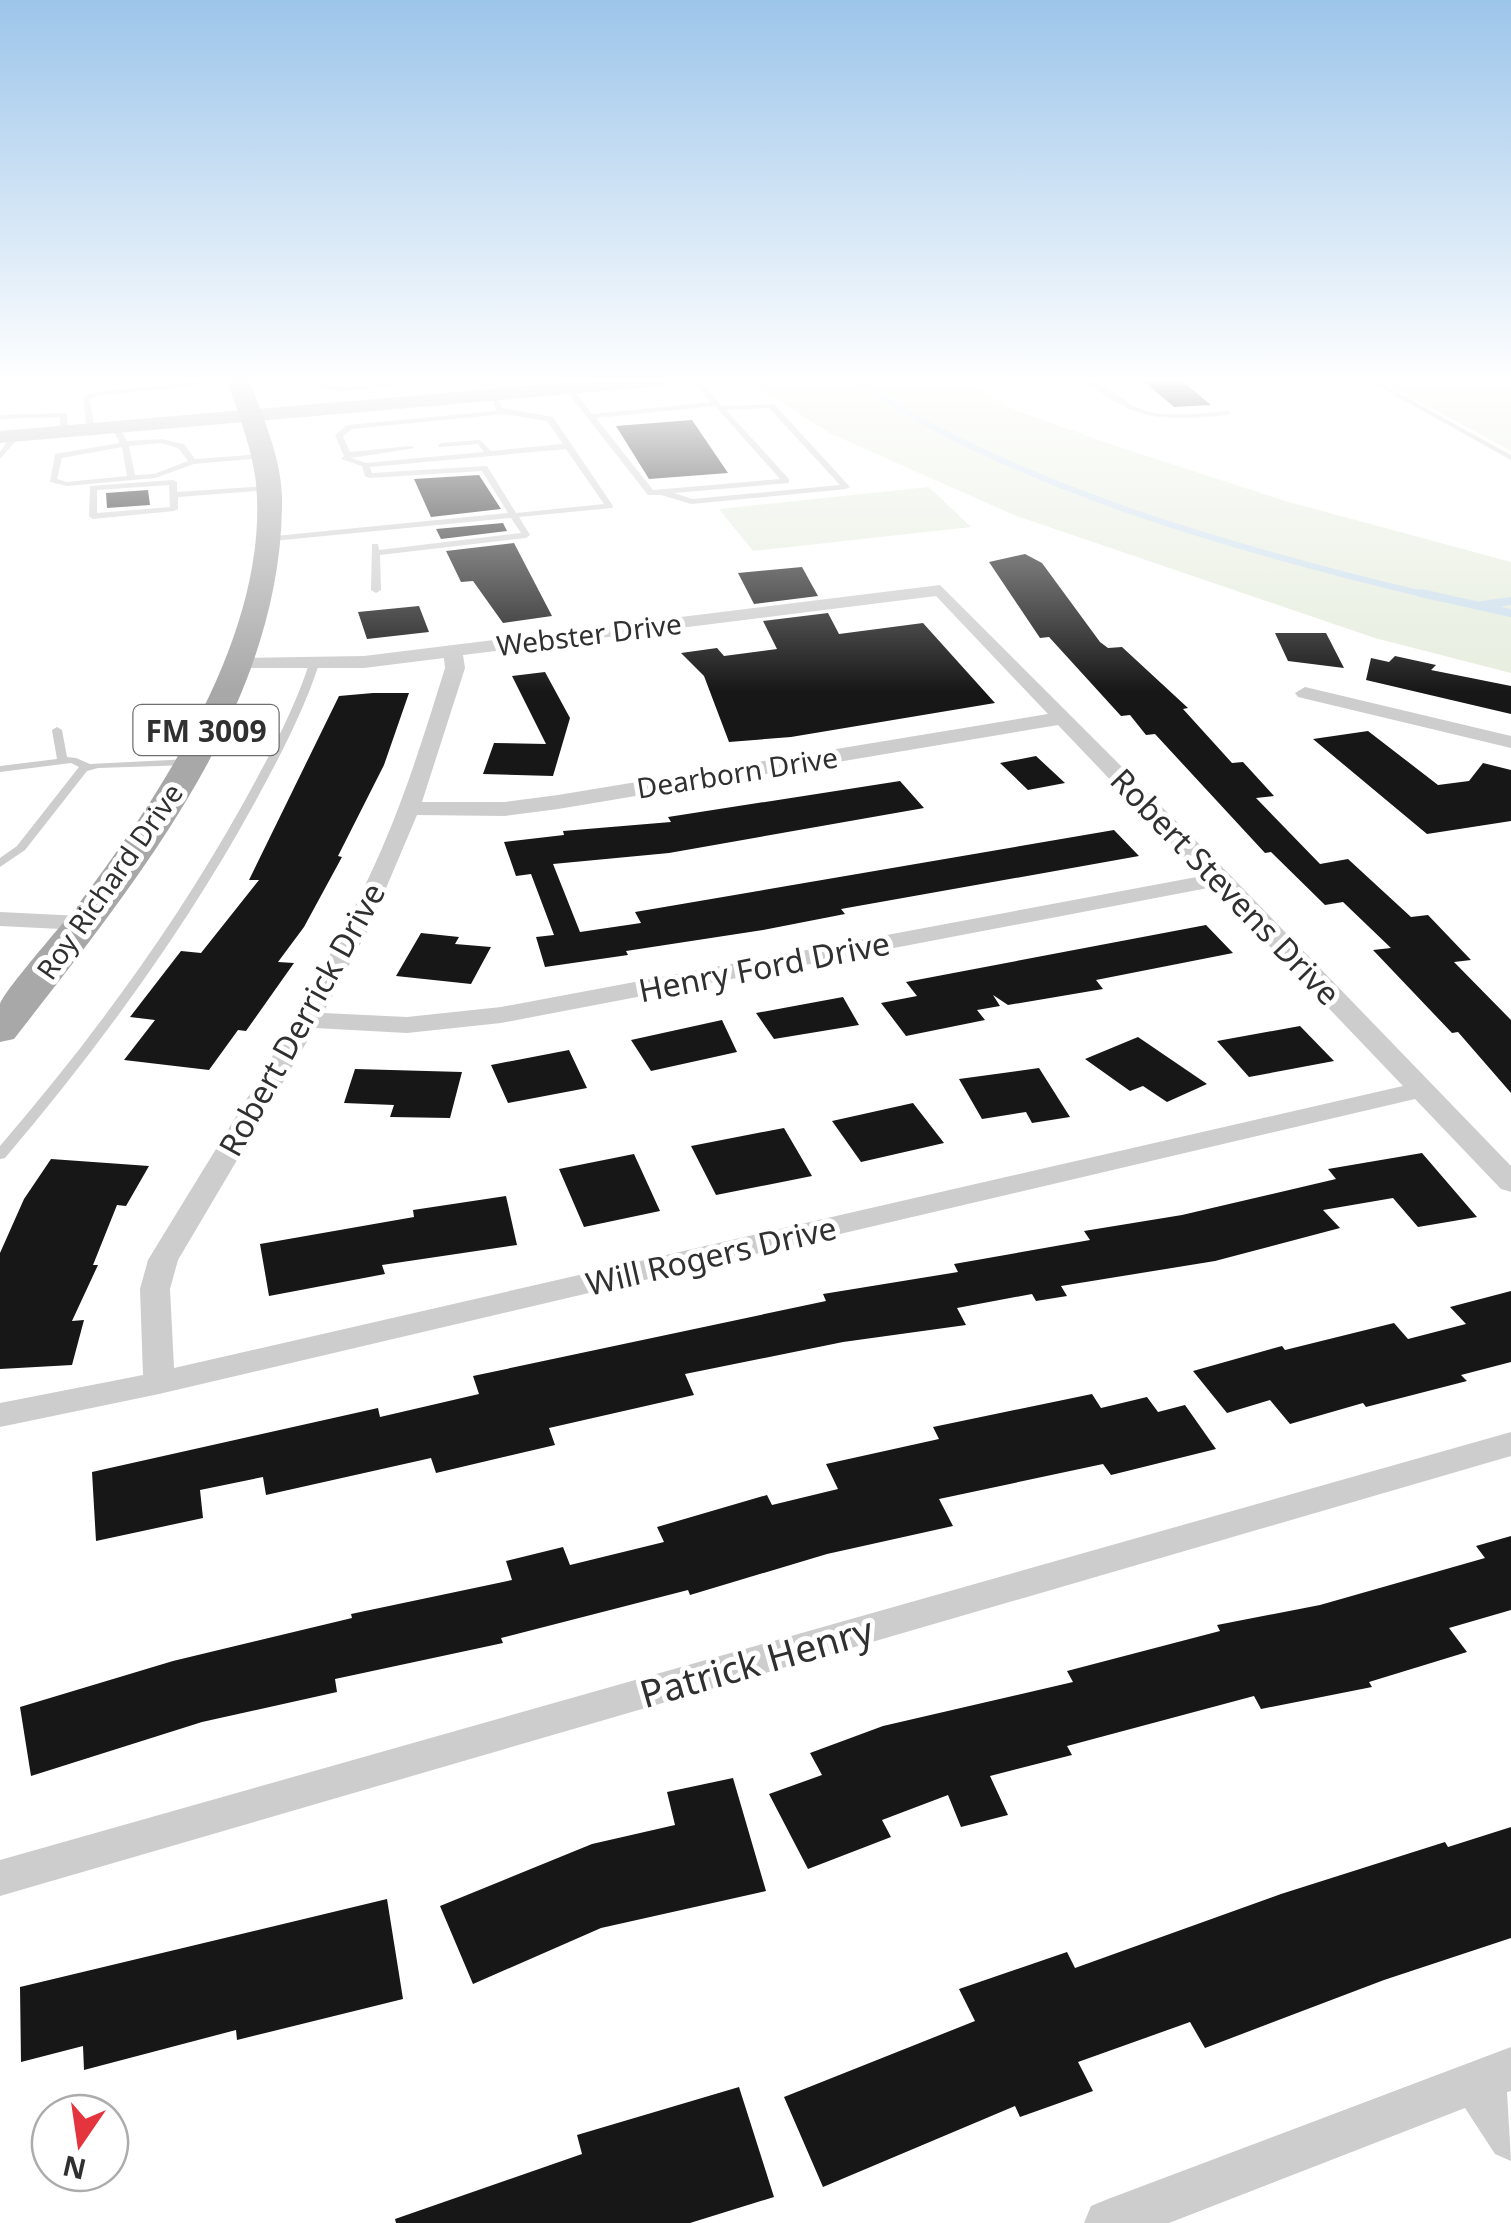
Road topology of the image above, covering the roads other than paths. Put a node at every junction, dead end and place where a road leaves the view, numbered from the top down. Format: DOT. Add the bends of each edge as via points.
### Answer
graph roads {
  1 [pos="150,484"];
  2 [pos="173,484"];
  3 [pos="219,484"];
  4 [pos="266,484"];
  5 [pos="495,484"];
  6 [pos="594,484"];
  7 [pos="644,484"];
  8 [pos="747,484"];
  9 [pos="843,484"];
  10 [pos="662,492"];
  11 [pos="174,495"];
  12 [pos="517,516"];
  13 [pos="376,531"];
  14 [pos="265,540"];
  15 [pos="376,553"];
  16 [pos="376,590"];
  17 [pos="940,590"];
  18 [pos="453,652"];
  19 [pos="238,662"];
  20 [pos="314,664"];
  21 [pos="1305,694"];
  22 [pos="1063,718"];
  23 [pos="57,730"];
  24 [pos="1511,742"];
  25 [pos="63,762"];
  26 [pos="190,762"];
  27 [pos="89,768"];
  28 [pos="0,770"];
  29 [pos="410,808"];
  30 [pos="0,864"];
  31 [pos="1222,880"];
  32 [pos="0,919"];
  33 [pos="81,923"];
  34 [pos="304,1020"];
  35 [pos="0,1030"];
  36 [pos="1421,1090"];
  37 [pos="0,1155"];
  38 [pos="1511,1183"];
  39 [pos="159,1383"];
  40 [pos="0,1415"];
  41 [pos="1511,1444"];
  42 [pos="0,1878"];
  43 [pos="1493,2076"];
  44 [pos="1511,2138"];
  45 [pos="1108,2223"];
  1 -- 11 [label="lane" via="93,488 93,516 174,509"];
  2 -- 11 [label="lane"];
  3 -- 11 [label="lane"];
  4 -- 14 [label="main road, Roy Richard Drive / FM 3009"];
  5 -- 12 [label="lane"];
  6 -- 12 [label="lane" via="609,506"];
  7 -- 10 [label="lane" via="651,493"];
  8 -- 10 [label="lane"];
  9 -- 10 [label="lane" via="691,502"];
  12 -- 13 [label="lane"];
  12 -- 15 [label="lane" via="525,536"];
  13 -- 14 [label="lane"];
  13 -- 15 [label="lane"];
  14 -- 19 [label="main road, Roy Richard Drive / FM 3009"];
  15 -- 16 [label="lane"];
  17 -- 18 [label="street, Webster Drive"];
  17 -- 22 [label="street, Robert Stevens Drive"];
  18 -- 20 [label="street, Webster Drive"];
  18 -- 29 [label="street, Robert Derrick Drive" via="455,668"];
  19 -- 20 [label="street, Webster Drive"];
  19 -- 26 [label="main road, Roy Richard Drive / FM 3009"];
  20 -- 37 [label="lane" via="291,725 196,899"];
  21 -- 24 [label="street"];
  22 -- 29 [label="street, Dearborn Drive" via="540,804"];
  22 -- 31 [label="street, Robert Stevens Drive"];
  23 -- 25 [label="lane"];
  25 -- 27 [label="lane"];
  25 -- 28 [label="lane"];
  26 -- 27 [label="lane"];
  26 -- 33 [label="main road, Roy Richard Drive / FM 3009"];
  27 -- 30 [label="lane"];
  29 -- 34 [label="street, Robert Derrick Drive" via="362,916"];
  31 -- 34 [label="street, Henry Ford Drive" via="501,1016 407,1025"];
  31 -- 36 [label="street, Robert Stevens Drive"];
  32 -- 33 [label="street"];
  33 -- 35 [label="main road, Roy Richard Drive / FM 3009"];
  34 -- 39 [label="street, Robert Derrick Drive" via="164,1260 155,1289"];
  36 -- 38 [label="street, Robert Stevens Drive"];
  36 -- 39 [label="street, Will Rogers Drive"];
  39 -- 40 [label="street, Will Rogers Drive"];
  41 -- 42 [label="street, Patrick Henry"];
  43 -- 44 [label="street"];
  43 -- 45 [label="street"];
}
